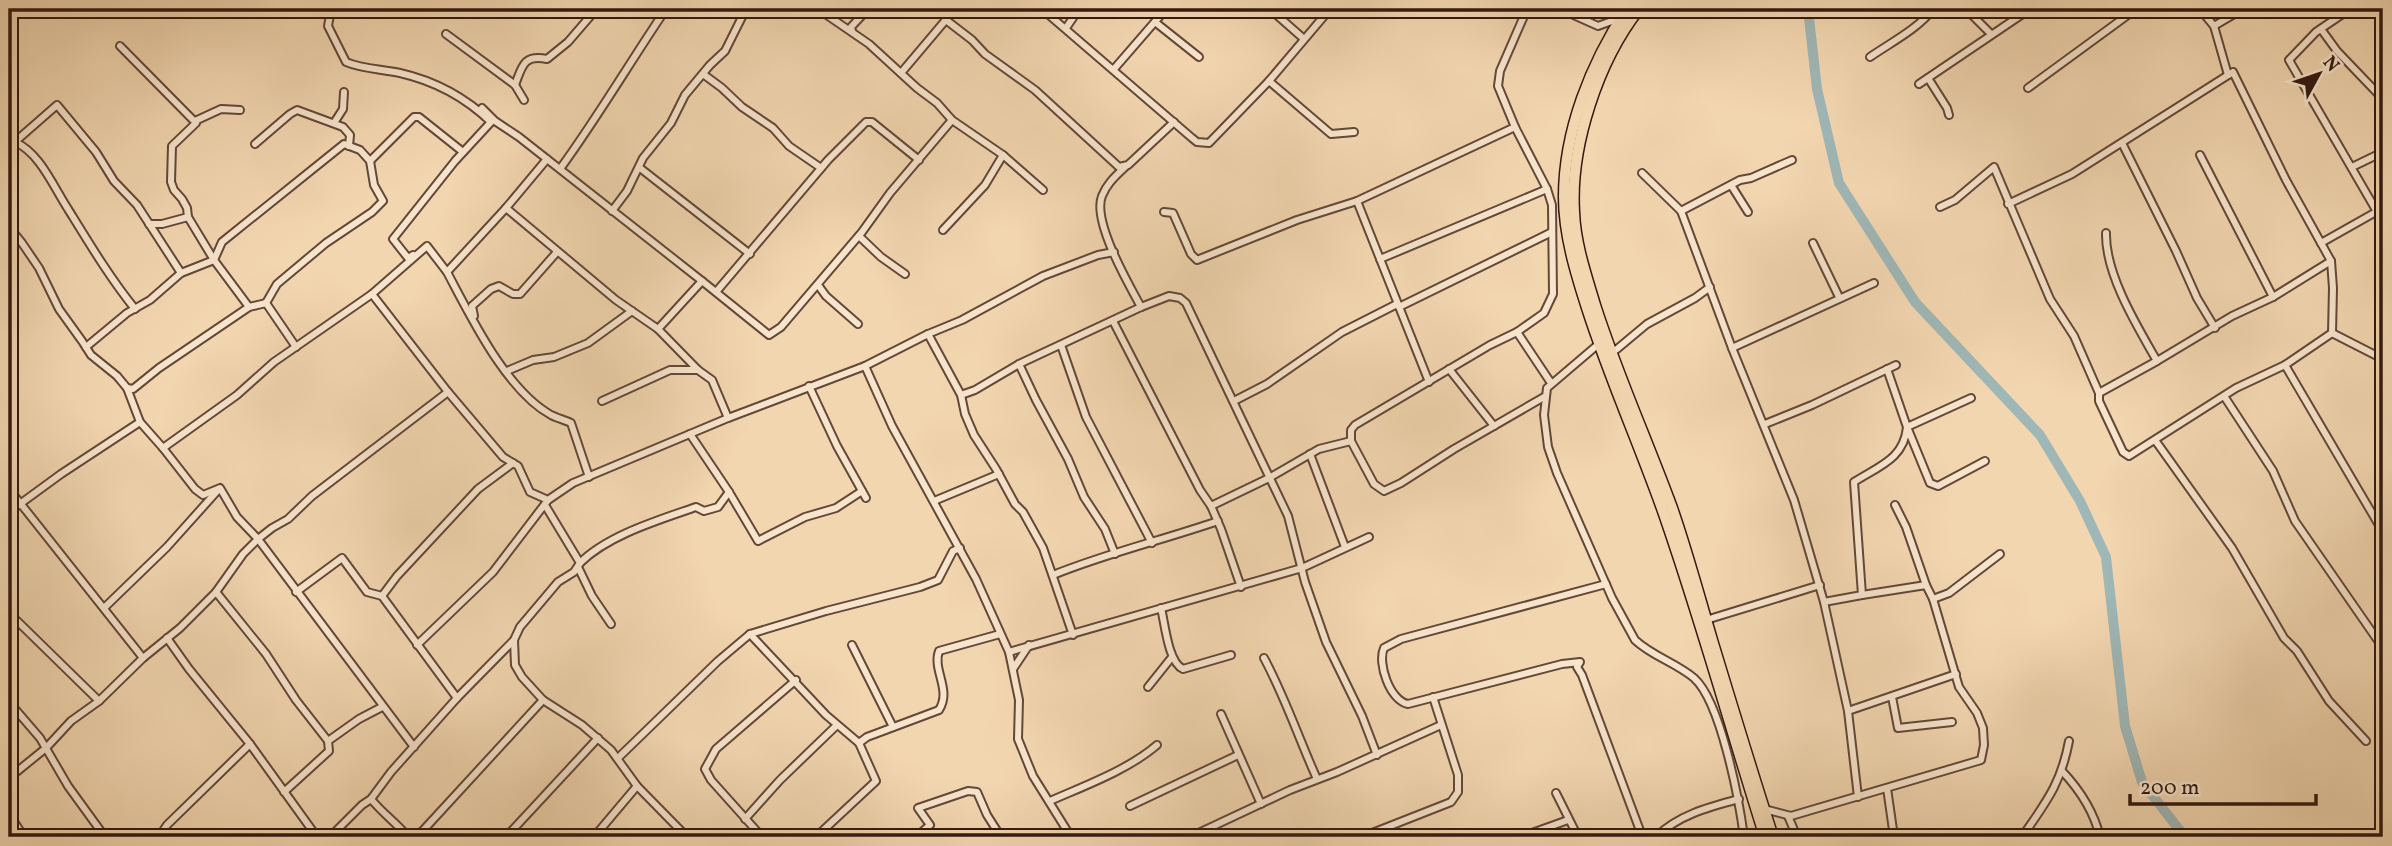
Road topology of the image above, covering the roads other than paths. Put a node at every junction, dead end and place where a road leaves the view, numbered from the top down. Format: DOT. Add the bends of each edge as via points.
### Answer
graph roads {
  1 [pos="331,9"];
  2 [pos="572,9"];
  3 [pos="666,9"];
  4 [pos="746,9"];
  5 [pos="818,9"];
  6 [pos="868,9"];
  7 [pos="956,9"];
  8 [pos="1042,9"];
  9 [pos="1079,9"];
  10 [pos="1166,9"];
  11 [pos="1270,9"];
  12 [pos="1330,9"];
  13 [pos="1527,9"];
  14 [pos="1560,9"];
  15 [pos="1639,9"];
  16 [pos="1933,9"];
  17 [pos="1966,9"];
  18 [pos="2030,9"];
  19 [pos="2200,9"];
  20 [pos="2242,9"];
  21 [pos="2350,9"];
  22 [pos="1569,10"];
  23 [pos="2131,10"];
  24 [pos="1625,13"];
  25 [pos="946,20"];
  26 [pos="1155,22"];
  27 [pos="2214,26"];
  28 [pos="1066,28"];
  29 [pos="2321,29"];
  30 [pos="852,32"];
  31 [pos="446,34"];
  32 [pos="1991,34"];
  33 [pos="1304,39"];
  34 [pos="120,46"];
  35 [pos="1199,57"];
  36 [pos="1870,57"];
  37 [pos="1114,69"];
  38 [pos="901,73"];
  39 [pos="703,74"];
  40 [pos="2228,75"];
  41 [pos="1928,78"];
  42 [pos="1269,81"];
  43 [pos="1919,84"];
  44 [pos="515,85"];
  45 [pos="2028,88"];
  46 [pos="344,92"];
  47 [pos="2383,99"];
  48 [pos="524,100"];
  49 [pos="482,108"];
  50 [pos="240,110"];
  51 [pos="1949,115"];
  52 [pos="195,121"];
  53 [pos="952,121"];
  54 [pos="1174,122"];
  55 [pos="334,123"];
  56 [pos="1515,127"];
  57 [pos="1354,132"];
  58 [pos="2122,143"];
  59 [pos="12,145"];
  60 [pos="255,145"];
  61 [pos="349,146"];
  62 [pos="463,152"];
  63 [pos="2383,152"];
  64 [pos="1003,155"];
  65 [pos="2200,155"];
  66 [pos="547,159"];
  67 [pos="919,160"];
  68 [pos="1793,160"];
  69 [pos="370,161"];
  70 [pos="1128,165"];
  71 [pos="2352,167"];
  72 [pos="640,168"];
  73 [pos="821,168"];
  74 [pos="560,169"];
  75 [pos="1642,173"];
  76 [pos="1731,185"];
  77 [pos="1547,189"];
  78 [pos="1043,190"];
  79 [pos="1357,201"];
  80 [pos="2008,204"];
  81 [pos="1940,207"];
  82 [pos="506,208"];
  83 [pos="2380,209"];
  84 [pos="612,211"];
  85 [pos="1681,211"];
  86 [pos="1164,212"];
  87 [pos="1748,212"];
  88 [pos="188,217"];
  89 [pos="149,224"];
  90 [pos="9,227"];
  91 [pos="943,230"];
  92 [pos="1552,232"];
  93 [pos="2106,233"];
  94 [pos="859,236"];
  95 [pos="1813,243"];
  96 [pos="2321,243"];
  97 [pos="427,246"];
  98 [pos="557,252"];
  99 [pos="1114,253"];
  100 [pos="750,254"];
  101 [pos="1380,259"];
  102 [pos="214,260"];
  103 [pos="2331,261"];
  104 [pos="447,272"];
  105 [pos="181,274"];
  106 [pos="905,274"];
  107 [pos="702,281"];
  108 [pos="1874,283"];
  109 [pos="818,285"];
  110 [pos="1710,287"];
  111 [pos="716,292"];
  112 [pos="372,294"];
  113 [pos="1839,297"];
  114 [pos="2273,298"];
  115 [pos="266,303"];
  116 [pos="1398,305"];
  117 [pos="249,307"];
  118 [pos="1141,307"];
  119 [pos="135,309"];
  120 [pos="632,311"];
  121 [pos="1112,321"];
  122 [pos="858,324"];
  123 [pos="658,328"];
  124 [pos="2214,328"];
  125 [pos="1517,332"];
  126 [pos="2332,333"];
  127 [pos="928,334"];
  128 [pos="484,340"];
  129 [pos="1603,342"];
  130 [pos="1061,345"];
  131 [pos="296,346"];
  132 [pos="86,347"];
  133 [pos="1732,348"];
  134 [pos="1611,354"];
  135 [pos="2383,359"];
  136 [pos="2157,362"];
  137 [pos="1019,364"];
  138 [pos="1896,365"];
  139 [pos="2285,365"];
  140 [pos="865,366"];
  141 [pos="1448,369"];
  142 [pos="1887,369"];
  143 [pos="698,370"];
  144 [pos="507,371"];
  145 [pos="1429,382"];
  146 [pos="1551,383"];
  147 [pos="809,386"];
  148 [pos="127,388"];
  149 [pos="448,393"];
  150 [pos="2099,393"];
  151 [pos="961,395"];
  152 [pos="2224,396"];
  153 [pos="1544,397"];
  154 [pos="1971,398"];
  155 [pos="602,401"];
  156 [pos="1234,401"];
  157 [pos="728,418"];
  158 [pos="140,422"];
  159 [pos="1765,424"];
  160 [pos="1494,426"];
  161 [pos="1907,427"];
  162 [pos="690,434"];
  163 [pos="2155,440"];
  164 [pos="1351,441"];
  165 [pos="163,448"];
  166 [pos="1310,454"];
  167 [pos="1985,461"];
  168 [pos="513,463"];
  169 [pos="999,474"];
  170 [pos="589,477"];
  171 [pos="1269,478"];
  172 [pos="220,488"];
  173 [pos="9,489"];
  174 [pos="729,492"];
  175 [pos="934,501"];
  176 [pos="547,502"];
  177 [pos="21,505"];
  178 [pos="1895,505"];
  179 [pos="1211,506"];
  180 [pos="9,512"];
  181 [pos="1218,522"];
  182 [pos="2383,532"];
  183 [pos="1369,537"];
  184 [pos="258,539"];
  185 [pos="1153,543"];
  186 [pos="1345,547"];
  187 [pos="960,548"];
  188 [pos="1115,554"];
  189 [pos="2000,554"];
  190 [pos="579,565"];
  191 [pos="1302,568"];
  192 [pos="1053,575"];
  193 [pos="1606,584"];
  194 [pos="1820,585"];
  195 [pos="1926,585"];
  196 [pos="1241,587"];
  197 [pos="216,592"];
  198 [pos="296,592"];
  199 [pos="1862,595"];
  200 [pos="382,596"];
  201 [pos="1933,598"];
  202 [pos="1824,602"];
  203 [pos="104,608"];
  204 [pos="1161,608"];
  205 [pos="9,613"];
  206 [pos="1706,620"];
  207 [pos="611,624"];
  208 [pos="750,634"];
  209 [pos="1000,634"];
  210 [pos="1073,635"];
  211 [pos="167,638"];
  212 [pos="514,640"];
  213 [pos="418,645"];
  214 [pos="852,645"];
  215 [pos="1029,645"];
  216 [pos="2383,648"];
  217 [pos="1009,652"];
  218 [pos="1231,655"];
  219 [pos="1172,657"];
  220 [pos="1264,658"];
  221 [pos="143,659"];
  222 [pos="1013,669"];
  223 [pos="1956,674"];
  224 [pos="796,680"];
  225 [pos="1148,687"];
  226 [pos="1433,697"];
  227 [pos="1892,697"];
  228 [pos="457,698"];
  229 [pos="543,700"];
  230 [pos="99,701"];
  231 [pos="9,702"];
  232 [pos="382,707"];
  233 [pos="1848,711"];
  234 [pos="1221,714"];
  235 [pos="1952,722"];
  236 [pos="837,724"];
  237 [pos="1441,725"];
  238 [pos="893,727"];
  239 [pos="598,738"];
  240 [pos="328,741"];
  241 [pos="2069,741"];
  242 [pos="2366,741"];
  243 [pos="859,743"];
  244 [pos="250,744"];
  245 [pos="1157,745"];
  246 [pos="414,747"];
  247 [pos="46,748"];
  248 [pos="1238,755"];
  249 [pos="1377,755"];
  250 [pos="618,758"];
  251 [pos="2062,771"];
  252 [pos="9,778"];
  253 [pos="1317,779"];
  254 [pos="1750,779"];
  255 [pos="636,786"];
  256 [pos="1887,788"];
  257 [pos="284,792"];
  258 [pos="1556,793"];
  259 [pos="1858,797"];
  260 [pos="371,799"];
  261 [pos="1739,799"];
  262 [pos="1050,801"];
  263 [pos="1261,804"];
  264 [pos="1130,806"];
  265 [pos="1764,809"];
  266 [pos="9,814"];
  267 [pos="1788,816"];
  268 [pos="745,819"];
  269 [pos="1568,820"];
  270 [pos="684,836"];
  271 [pos="24,837"];
  272 [pos="105,837"];
  273 [pos="159,837"];
  274 [pos="317,837"];
  275 [pos="330,837"];
  276 [pos="408,837"];
  277 [pos="417,837"];
  278 [pos="506,837"];
  279 [pos="594,837"];
  280 [pos="762,837"];
  281 [pos="816,837"];
  282 [pos="916,837"];
  283 [pos="1001,837"];
  284 [pos="1071,837"];
  285 [pos="1191,837"];
  286 [pos="1362,837"];
  287 [pos="1521,837"];
  288 [pos="1578,837"];
  289 [pos="1645,837"];
  290 [pos="1656,837"];
  291 [pos="1744,837"];
  292 [pos="1765,837"];
  293 [pos="1773,837"];
  294 [pos="1797,837"];
  295 [pos="1894,837"];
  296 [pos="2022,837"];
  297 [pos="2101,837"];
  1 -- 62 [label="street" via="328,26 346,62 438,85 473,105 491,122"];
  2 -- 44 [label="street" via="593,13 547,59 529,59"];
  3 -- 74 [label="street"];
  4 -- 39 [label="street" via="724,51"];
  5 -- 30 [label="street"];
  6 -- 30 [label="street" via="851,27"];
  7 -- 25 [label="street"];
  8 -- 28 [label="street"];
  9 -- 28 [label="street"];
  10 -- 26 [label="street"];
  11 -- 33 [label="street"];
  12 -- 33 [label="street"];
  13 -- 56 [label="street" via="1498,80"];
  14 -- 22 [label="street"];
  15 -- 129 [label="highway" via="1598,82 1577,160 1576,230"];
  16 -- 36 [label="street"];
  17 -- 32 [label="street"];
  18 -- 32 [label="street"];
  19 -- 27 [label="street"];
  20 -- 27 [label="street"];
  21 -- 29 [label="street"];
  22 -- 24 [label="street" via="1598,26"];
  23 -- 45 [label="street"];
  24 -- 129 [label="highway" via="1595,68 1576,120 1564,196 1579,283"];
  25 -- 38 [label="street"];
  25 -- 70 [label="street" via="1035,90 1119,167"];
  26 -- 35 [label="street"];
  26 -- 37 [label="street"];
  27 -- 40 [label="street"];
  28 -- 37 [label="street"];
  29 -- 47 [label="street"];
  29 -- 71 [label="street" via="2289,60"];
  30 -- 38 [label="street"];
  31 -- 44 [label="street"];
  32 -- 41 [label="street"];
  33 -- 42 [label="street"];
  34 -- 52 [label="street"];
  37 -- 54 [label="street"];
  38 -- 53 [label="street"];
  39 -- 72 [label="street"];
  39 -- 73 [label="street"];
  40 -- 58 [label="street"];
  40 -- 96 [label="street" via="2233,72"];
  41 -- 43 [label="street"];
  41 -- 51 [label="street"];
  42 -- 54 [label="street" via="1209,144 1197,142"];
  42 -- 57 [label="street" via="1331,134"];
  44 -- 48 [label="street"];
  46 -- 55 [label="street" via="343,108"];
  49 -- 66 [label="street"];
  50 -- 52 [label="street" via="221,109"];
  52 -- 88 [label="street" via="172,146 171,181"];
  53 -- 64 [label="street"];
  53 -- 67 [label="street"];
  54 -- 70 [label="street"];
  55 -- 60 [label="street" via="297,110"];
  55 -- 61 [label="street" via="349,135"];
  56 -- 77 [label="street"];
  56 -- 79 [label="street"];
  58 -- 80 [label="street" via="2072,174"];
  58 -- 124 [label="street"];
  59 -- 89 [label="street" via="57,105"];
  59 -- 119 [label="street" via="26,147"];
  61 -- 69 [label="street"];
  61 -- 102 [label="street" via="344,144 222,242"];
  62 -- 69 [label="street" via="414,117"];
  62 -- 97 [label="street" via="393,239 408,258"];
  63 -- 71 [label="street"];
  64 -- 78 [label="street"];
  64 -- 91 [label="street" via="985,185"];
  65 -- 114 [label="street"];
  66 -- 74 [label="street"];
  66 -- 82 [label="street"];
  67 -- 73 [label="street" via="866,122"];
  67 -- 94 [label="street"];
  68 -- 76 [label="street"];
  69 -- 115 [label="street" via="374,185 383,201 278,284"];
  70 -- 99 [label="street" via="1107,185 1099,209"];
  71 -- 83 [label="street"];
  72 -- 84 [label="street"];
  72 -- 100 [label="street"];
  73 -- 100 [label="street"];
  74 -- 84 [label="street"];
  75 -- 85 [label="street"];
  76 -- 85 [label="street"];
  76 -- 87 [label="street"];
  77 -- 92 [label="street"];
  77 -- 101 [label="street"];
  79 -- 86 [label="street" via="1197,260 1173,213"];
  79 -- 101 [label="street"];
  80 -- 81 [label="street" via="1994,167"];
  80 -- 150 [label="street"];
  82 -- 98 [label="street"];
  82 -- 104 [label="street"];
  83 -- 96 [label="street"];
  84 -- 107 [label="street"];
  85 -- 110 [label="street"];
  88 -- 89 [label="street"];
  88 -- 102 [label="street"];
  89 -- 105 [label="street"];
  90 -- 132 [label="street"];
  92 -- 116 [label="street"];
  92 -- 125 [label="street" via="1551,301 1544,313"];
  93 -- 136 [label="street" via="2105,246 2120,289"];
  94 -- 106 [label="street"];
  94 -- 109 [label="street"];
  95 -- 113 [label="street"];
  96 -- 103 [label="street"];
  97 -- 104 [label="street"];
  97 -- 112 [label="street"];
  98 -- 120 [label="street"];
  98 -- 128 [label="street" via="520,294 499,286 471,306"];
  99 -- 118 [label="street"];
  99 -- 127 [label="street" via="1043,276"];
  100 -- 111 [label="street"];
  101 -- 116 [label="street"];
  102 -- 105 [label="street"];
  102 -- 117 [label="street"];
  103 -- 114 [label="street"];
  103 -- 126 [label="street"];
  104 -- 128 [label="street"];
  105 -- 119 [label="street"];
  107 -- 111 [label="street"];
  107 -- 123 [label="street"];
  108 -- 113 [label="street"];
  109 -- 111 [label="street" via="769,335"];
  109 -- 122 [label="street"];
  110 -- 133 [label="street"];
  110 -- 134 [label="street" via="1647,324"];
  112 -- 131 [label="street"];
  112 -- 149 [label="street"];
  113 -- 133 [label="street"];
  114 -- 124 [label="street"];
  115 -- 117 [label="street"];
  115 -- 131 [label="street"];
  116 -- 145 [label="street"];
  116 -- 156 [label="street" via="1342,332"];
  117 -- 148 [label="street" via="133,389"];
  118 -- 121 [label="street"];
  118 -- 156 [label="street" via="1169,296 1186,303"];
  119 -- 132 [label="street"];
  120 -- 123 [label="street"];
  120 -- 144 [label="street" via="588,343"];
  121 -- 130 [label="street"];
  121 -- 179 [label="street"];
  123 -- 143 [label="street"];
  124 -- 136 [label="street"];
  125 -- 141 [label="street"];
  125 -- 146 [label="street"];
  126 -- 135 [label="street"];
  126 -- 139 [label="street"];
  127 -- 140 [label="street"];
  127 -- 151 [label="street"];
  128 -- 144 [label="street"];
  129 -- 134 [label="highway"];
  129 -- 146 [label="street"];
  129 -- 254 [label="highway"];
  130 -- 137 [label="street"];
  130 -- 185 [label="street" via="1086,417"];
  131 -- 165 [label="street"];
  132 -- 148 [label="street"];
  133 -- 159 [label="street"];
  134 -- 206 [label="highway" via="1672,510"];
  136 -- 150 [label="street"];
  137 -- 151 [label="street"];
  137 -- 188 [label="street"];
  138 -- 142 [label="street"];
  139 -- 152 [label="street"];
  139 -- 182 [label="street"];
  140 -- 147 [label="street"];
  140 -- 175 [label="street"];
  141 -- 145 [label="street"];
  141 -- 160 [label="street"];
  142 -- 159 [label="street"];
  142 -- 161 [label="street"];
  143 -- 155 [label="street" via="670,370"];
  143 -- 157 [label="street" via="712,380"];
  144 -- 170 [label="street" via="535,404 571,423"];
  145 -- 164 [label="street" via="1355,425"];
  146 -- 153 [label="street"];
  147 -- 157 [label="street"];
  147 -- 174 [label="street" via="864,495 758,541"];
  148 -- 158 [label="street"];
  149 -- 168 [label="street"];
  149 -- 184 [label="street"];
  150 -- 163 [label="street" via="2123,452 2132,455"];
  151 -- 169 [label="street" via="974,435"];
  152 -- 163 [label="street"];
  152 -- 216 [label="street" via="2273,471 2295,521"];
  153 -- 160 [label="street"];
  153 -- 193 [label="street" via="1548,447 1556,473"];
  154 -- 161 [label="street"];
  156 -- 171 [label="street"];
  157 -- 162 [label="street"];
  158 -- 165 [label="street"];
  158 -- 177 [label="street"];
  159 -- 194 [label="street"];
  160 -- 164 [label="street" via="1384,491 1374,484"];
  161 -- 167 [label="street" via="1930,483 1938,486"];
  161 -- 199 [label="street" via="1897,455 1854,482"];
  162 -- 170 [label="street"];
  162 -- 174 [label="street"];
  163 -- 242 [label="street" via="2232,548 2284,638 2329,701"];
  164 -- 166 [label="street"];
  165 -- 172 [label="street" via="203,495"];
  166 -- 171 [label="street"];
  166 -- 186 [label="street"];
  168 -- 176 [label="street" via="530,492"];
  168 -- 200 [label="street" via="478,489"];
  169 -- 175 [label="street"];
  169 -- 192 [label="street" via="1043,548"];
  170 -- 176 [label="street"];
  171 -- 179 [label="street"];
  171 -- 191 [label="street" via="1288,516"];
  172 -- 184 [label="street" via="237,517"];
  172 -- 203 [label="street"];
  173 -- 177 [label="street"];
  174 -- 190 [label="street" via="718,507 705,512 696,507 657,521 594,550"];
  175 -- 187 [label="street"];
  176 -- 190 [label="street"];
  176 -- 213 [label="street" via="492,572"];
  177 -- 180 [label="street"];
  177 -- 203 [label="street"];
  178 -- 195 [label="street"];
  179 -- 181 [label="street"];
  181 -- 185 [label="street"];
  181 -- 196 [label="street"];
  183 -- 186 [label="street"];
  184 -- 197 [label="street"];
  184 -- 198 [label="street"];
  185 -- 188 [label="street"];
  186 -- 191 [label="street"];
  187 -- 208 [label="street" via="953,551 938,580"];
  187 -- 209 [label="street"];
  188 -- 192 [label="street"];
  189 -- 201 [label="street" via="1949,593"];
  190 -- 207 [label="street"];
  190 -- 212 [label="street" via="541,601"];
  191 -- 196 [label="street"];
  191 -- 249 [label="street" via="1326,642"];
  192 -- 210 [label="street"];
  193 -- 226 [label="street" via="1401,639 1384,648 1381,661 1393,696 1408,704"];
  193 -- 261 [label="street" via="1634,640 1686,673 1709,696"];
  194 -- 202 [label="street"];
  194 -- 206 [label="street"];
  195 -- 199 [label="street"];
  195 -- 201 [label="street"];
  196 -- 204 [label="street"];
  197 -- 211 [label="street"];
  197 -- 240 [label="street"];
  198 -- 200 [label="street" via="342,558 367,592"];
  198 -- 232 [label="street"];
  199 -- 202 [label="street"];
  200 -- 213 [label="street"];
  201 -- 223 [label="street"];
  202 -- 233 [label="street"];
  203 -- 221 [label="street"];
  204 -- 210 [label="street"];
  204 -- 219 [label="street"];
  205 -- 230 [label="street"];
  206 -- 254 [label="highway"];
  208 -- 224 [label="street"];
  208 -- 250 [label="street"];
  209 -- 217 [label="street"];
  209 -- 238 [label="street" via="939,651 942,705 934,713"];
  210 -- 215 [label="street"];
  211 -- 221 [label="street"];
  211 -- 244 [label="street"];
  212 -- 228 [label="street"];
  212 -- 229 [label="street" via="515,665"];
  213 -- 228 [label="street"];
  214 -- 238 [label="street"];
  215 -- 217 [label="street"];
  215 -- 222 [label="street"];
  217 -- 222 [label="street"];
  218 -- 219 [label="street" via="1183,669"];
  219 -- 225 [label="street"];
  220 -- 253 [label="street"];
  221 -- 230 [label="street"];
  222 -- 262 [label="street" via="1018,739 1032,776"];
  223 -- 227 [label="street"];
  223 -- 256 [label="street" via="1983,728 1981,760"];
  224 -- 236 [label="street"];
  224 -- 268 [label="street" via="716,749 705,769"];
  226 -- 237 [label="street"];
  226 -- 289 [label="street" via="1580,662 1577,667"];
  227 -- 233 [label="street"];
  227 -- 235 [label="street" via="1900,729"];
  228 -- 246 [label="street"];
  229 -- 239 [label="street"];
  229 -- 277 [label="street"];
  230 -- 247 [label="street" via="71,721"];
  231 -- 247 [label="street"];
  232 -- 240 [label="street"];
  232 -- 246 [label="street"];
  233 -- 259 [label="street"];
  234 -- 248 [label="street"];
  236 -- 243 [label="street"];
  236 -- 268 [label="street"];
  237 -- 249 [label="street"];
  237 -- 286 [label="street" via="1458,775 1455,797"];
  238 -- 243 [label="street"];
  239 -- 250 [label="street"];
  239 -- 278 [label="street"];
  240 -- 257 [label="street" via="329,751"];
  241 -- 251 [label="street"];
  243 -- 281 [label="street" via="876,781"];
  244 -- 257 [label="street"];
  244 -- 273 [label="street"];
  245 -- 262 [label="street" via="1101,779"];
  246 -- 260 [label="street"];
  247 -- 252 [label="street"];
  247 -- 272 [label="street"];
  248 -- 263 [label="street"];
  248 -- 264 [label="street"];
  249 -- 253 [label="street"];
  250 -- 255 [label="street"];
  251 -- 296 [label="street" via="2054,791"];
  251 -- 297 [label="street" via="2094,816"];
  253 -- 263 [label="street"];
  254 -- 265 [label="highway"];
  254 -- 292 [label="highway"];
  255 -- 270 [label="street"];
  255 -- 279 [label="street"];
  256 -- 259 [label="street"];
  256 -- 295 [label="street"];
  257 -- 274 [label="street"];
  258 -- 269 [label="street"];
  259 -- 267 [label="street"];
  260 -- 275 [label="street"];
  260 -- 276 [label="street"];
  261 -- 290 [label="street" via="1691,814"];
  261 -- 291 [label="street"];
  262 -- 284 [label="street"];
  263 -- 285 [label="street"];
  265 -- 267 [label="street"];
  265 -- 293 [label="highway"];
  266 -- 271 [label="street"];
  267 -- 294 [label="street"];
  268 -- 280 [label="street"];
  269 -- 287 [label="street"];
  269 -- 288 [label="street"];
  282 -- 283 [label="street" via="930,825 918,808 968,791 977,792"];
}
